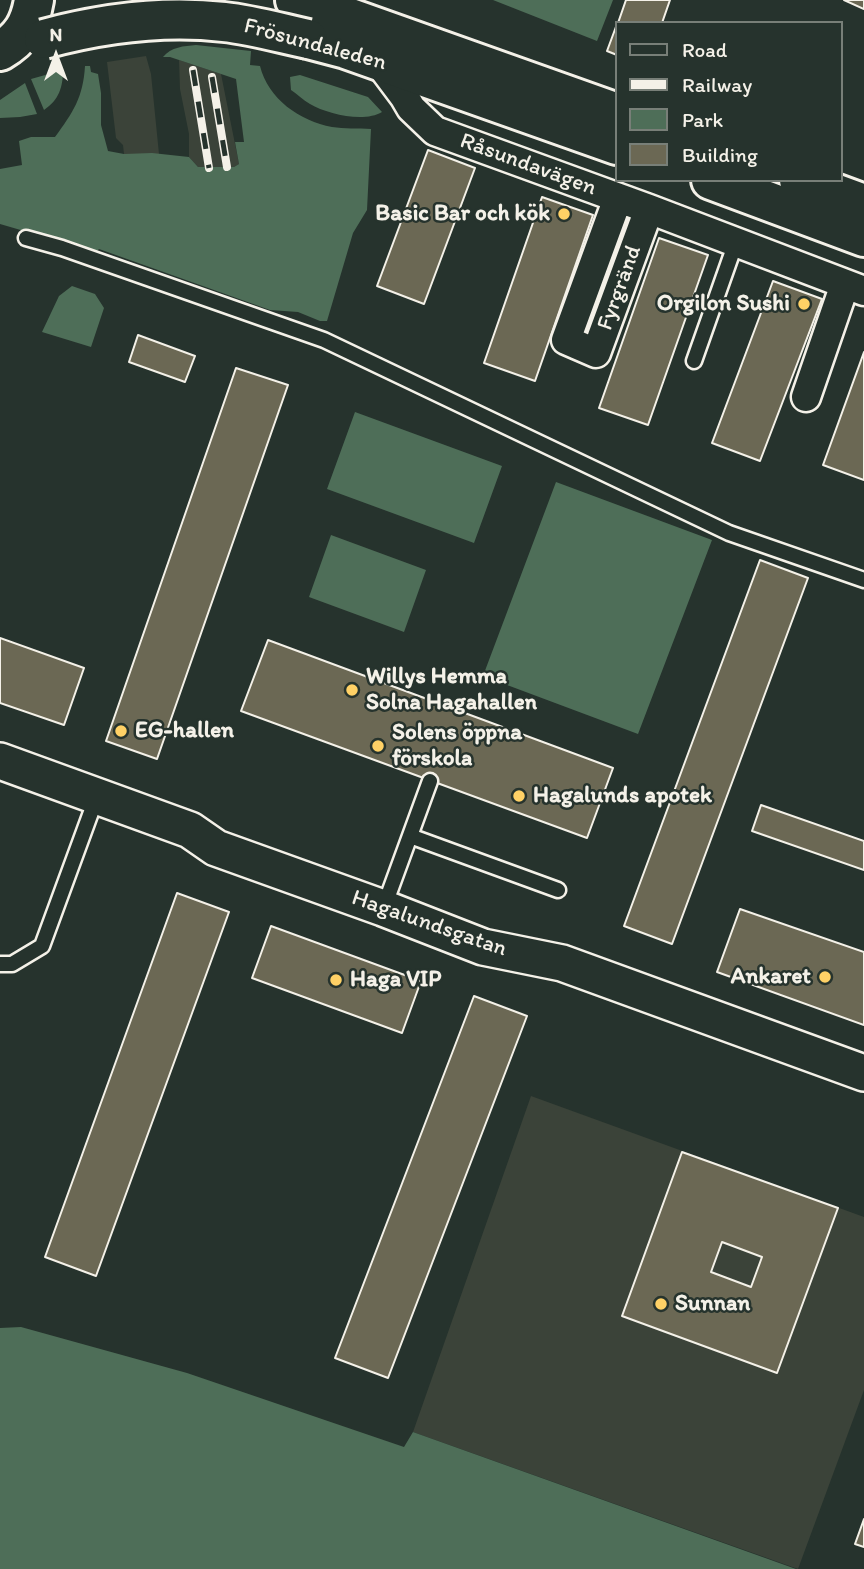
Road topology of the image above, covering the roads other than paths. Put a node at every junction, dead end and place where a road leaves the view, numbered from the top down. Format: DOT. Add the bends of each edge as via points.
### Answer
graph roads {
  1 [pos="34,0"];
  2 [pos="303,14"];
  3 [pos="1,50"];
  4 [pos="377,60"];
  5 [pos="616,113"];
  6 [pos="616,145"];
  7 [pos="716,182"];
  8 [pos="804,182"];
  9 [pos="618,198"];
  10 [pos="864,204"];
  11 [pos="649,209"];
  12 [pos="864,237"];
  13 [pos="26,238"];
  14 [pos="736,242"];
  15 [pos="855,287"];
  16 [pos="694,361"];
  17 [pos="806,397"];
  18 [pos="864,580"];
  19 [pos="0,761"];
  20 [pos="430,781"];
  21 [pos="97,796"];
  22 [pos="410,836"];
  23 [pos="558,890"];
  24 [pos="383,908"];
  25 [pos="0,964"];
  26 [pos="864,1073"];
  1 -- 3 [label="main road" via="29,22"];
  2 -- 3 [label="main road, Frösundaleden, bridge" via="225,22 116,23"];
  2 -- 4 [label="main road, Frösundaleden" via="346,49"];
  2 -- 5 [label="main road, Frösundaleden"];
  4 -- 6 [label="main road, Frösundaleden"];
  4 -- 9 [label="street, Råsundavägen" via="411,108 435,131"];
  7 -- 12 [label="main road"];
  8 -- 10 [label="main road"];
  9 -- 11 [label="street, Råsundavägen"];
  9 -- 11 [label="street, Fyrgränd" via="566,340 596,353"];
  11 -- 14 [label="street, Råsundavägen"];
  13 -- 18 [label="lane" via="324,340 729,533"];
  14 -- 15 [label="street, Råsundavägen"];
  14 -- 16 [label="lane"];
  15 -- 17 [label="street"];
  19 -- 21 [label="street, Hagalundsgatan"];
  20 -- 22 [label="lane"];
  21 -- 24 [label="street, Hagalundsgatan" via="190,830 216,848"];
  21 -- 25 [label="lane" via="42,946 12,964"];
  22 -- 23 [label="lane"];
  22 -- 24 [label="lane"];
  24 -- 26 [label="street, Hagalundsgatan" via="483,947 562,963"];
}
